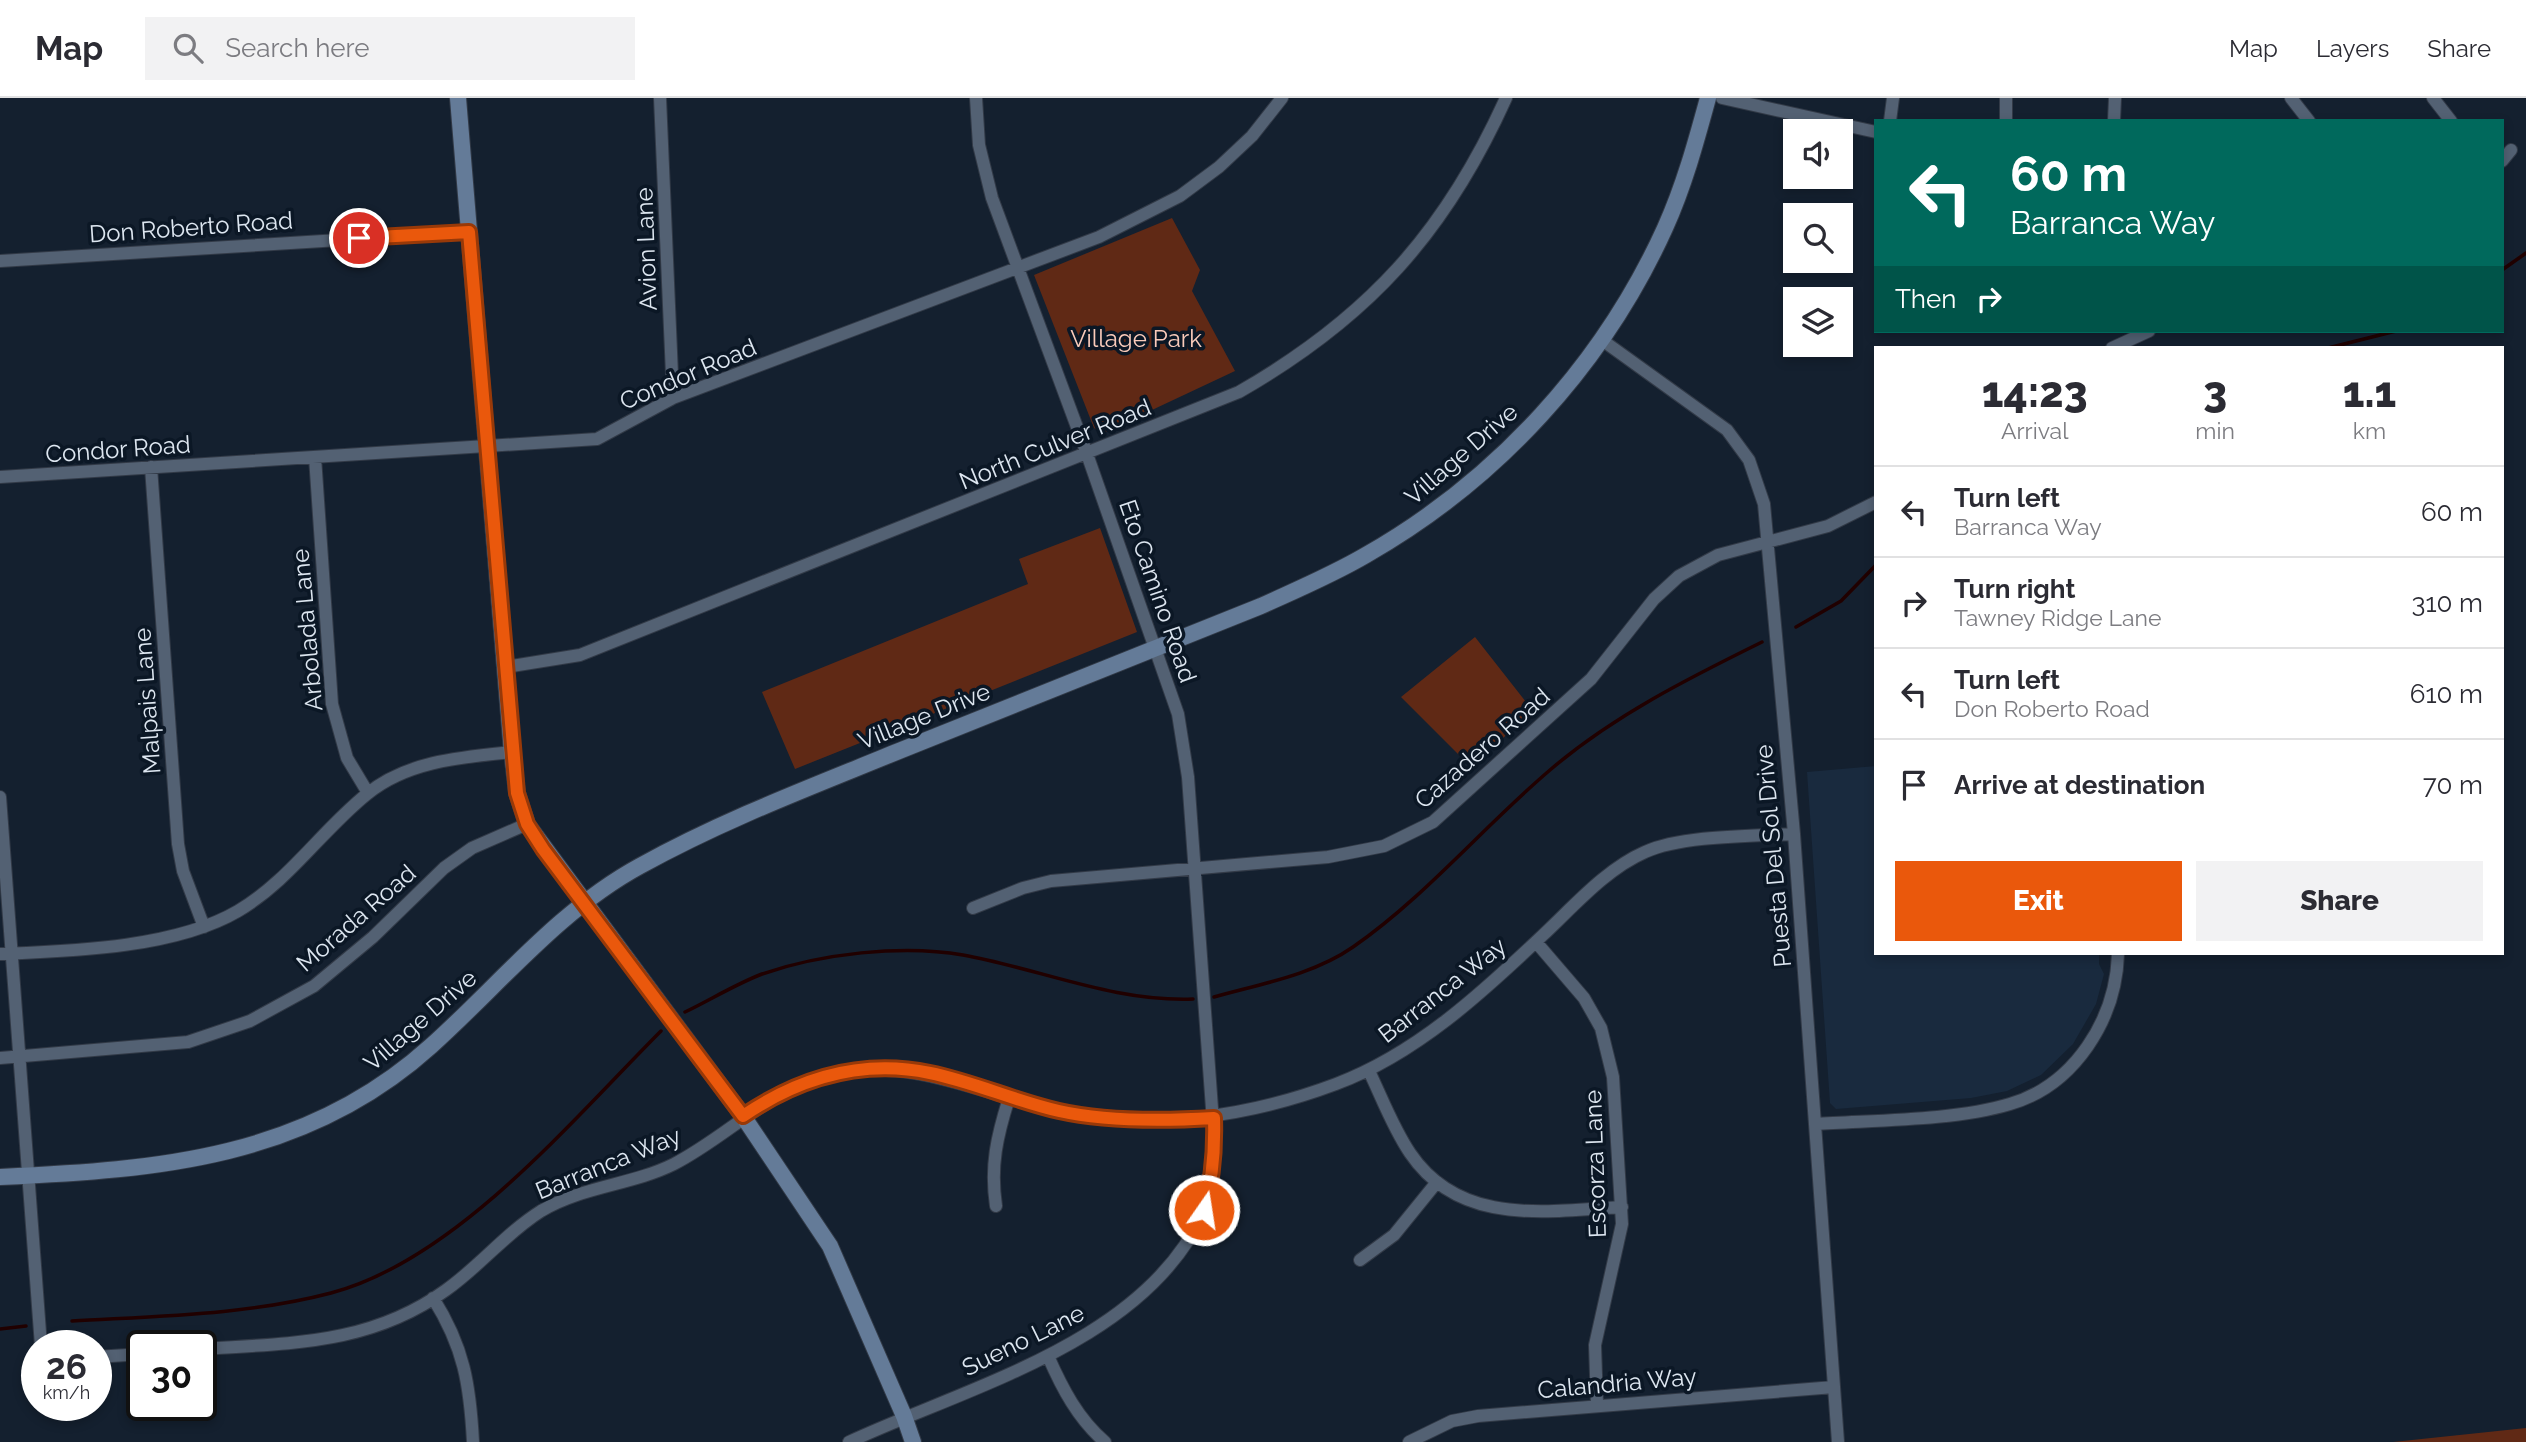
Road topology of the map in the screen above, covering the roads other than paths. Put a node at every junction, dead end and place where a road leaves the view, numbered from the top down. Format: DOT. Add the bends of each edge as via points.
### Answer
graph roads {
  1 [pos="458,98"];
  2 [pos="660,98"];
  3 [pos="976,98"];
  4 [pos="1282,98"];
  5 [pos="1506,98"];
  6 [pos="1708,98"];
  7 [pos="1723,98"];
  8 [pos="1893,98"];
  9 [pos="2006,98"];
  10 [pos="2115,98"];
  11 [pos="2291,98"];
  12 [pos="2433,98"];
  13 [pos="1891,119"];
  14 [pos="2006,119"];
  15 [pos="2115,119"];
  16 [pos="2307,119"];
  17 [pos="2449,119"];
  18 [pos="1874,132"];
  19 [pos="2511,150"];
  20 [pos="2504,159"];
  21 [pos="469,232"];
  22 [pos="0,261"];
  23 [pos="1018,268"];
  24 [pos="2145,333"];
  25 [pos="1602,340"];
  26 [pos="2116,346"];
  27 [pos="673,398"];
  28 [pos="488,445"];
  29 [pos="1087,454"];
  30 [pos="315,457"];
  31 [pos="151,467"];
  32 [pos="0,478"];
  33 [pos="1874,503"];
  34 [pos="1767,540"];
  35 [pos="1157,648"];
  36 [pos="506,667"];
  37 [pos="512,752"];
  38 [pos="368,793"];
  39 [pos="0,797"];
  40 [pos="527,824"];
  41 [pos="1794,835"];
  42 [pos="1195,869"];
  43 [pos="585,902"];
  44 [pos="973,908"];
  45 [pos="204,927"];
  46 [pos="1536,942"];
  47 [pos="6,953"];
  48 [pos="2118,955"];
  49 [pos="0,1058"];
  50 [pos="20,1058"];
  51 [pos="1369,1071"];
  52 [pos="1009,1098"];
  53 [pos="743,1116"];
  54 [pos="1214,1118"];
  55 [pos="1815,1124"];
  56 [pos="28,1176"];
  57 [pos="0,1177"];
  58 [pos="1437,1182"];
  59 [pos="996,1206"];
  60 [pos="1622,1206"];
  61 [pos="1360,1260"];
  62 [pos="433,1298"];
  63 [pos="40,1330"];
  64 [pos="217,1348"];
  65 [pos="1048,1356"];
  66 [pos="1834,1387"];
  67 [pos="1598,1405"];
  68 [pos="904,1416"];
  69 [pos="473,1442"];
  70 [pos="849,1442"];
  71 [pos="913,1442"];
  72 [pos="1105,1442"];
  73 [pos="1409,1442"];
  74 [pos="1838,1442"];
  1 -- 21 [label="main road"];
  2 -- 27 [label="street, Avion Lane"];
  3 -- 23 [label="street, Eto Camino Road" via="984,171"];
  4 -- 23 [label="street, Condor Road" via="1252,136 1180,196 1099,237"];
  5 -- 29 [label="street, North Culver Road" via="1481,152 1437,221 1392,276 1339,326 1292,362 1240,392"];
  6 -- 25 [label="main road, Village Drive" via="1664,230"];
  7 -- 18 [label="street"];
  8 -- 13 [label="street"];
  9 -- 14 [label="street"];
  10 -- 15 [label="street"];
  11 -- 16 [label="street"];
  12 -- 17 [label="street"];
  19 -- 20 [label="street"];
  21 -- 22 [label="street, Don Roberto Road"];
  21 -- 28 [label="main road"];
  23 -- 27 [label="street, Condor Road"];
  23 -- 29 [label="street, Eto Camino Road"];
  24 -- 26 [label="street"];
  25 -- 34 [label="street, Puesta Del Sol Drive" via="1712,418 1739,444 1759,482"];
  25 -- 35 [label="main road, Village Drive" via="1501,456 1417,523 1324,577"];
  27 -- 28 [label="street, Condor Road" via="597,439"];
  28 -- 30 [label="street, Condor Road"];
  28 -- 36 [label="main road"];
  29 -- 35 [label="street, Eto Camino Road"];
  29 -- 36 [label="street, North Culver Road" via="580,655"];
  30 -- 31 [label="street, Condor Road"];
  30 -- 38 [label="street, Arbolada Lane" via="332,704 347,758"];
  31 -- 32 [label="street, Condor Road"];
  31 -- 45 [label="street, Malpais Lane" via="178,845"];
  33 -- 34 [label="street, Cazadero Road" via="1828,526"];
  34 -- 41 [label="street, Puesta Del Sol Drive"];
  34 -- 42 [label="street, Cazadero Road" via="1698,564 1666,587 1591,679 1448,810 1417,831 1351,854"];
  35 -- 42 [label="street, Eto Camino Road" via="1184,742"];
  35 -- 43 [label="main road, Village Drive" via="738,816 635,869"];
  36 -- 37 [label="main road"];
  37 -- 38 [label="street" via="430,763"];
  37 -- 40 [label="main road"];
  38 -- 45 [label="street" via="268,891"];
  39 -- 47 [label="street"];
  40 -- 43 [label="main road"];
  40 -- 50 [label="street, Morada Road" via="481,844 444,868 314,986 250,1021 188,1042"];
  41 -- 46 [label="street, Barranca Way" via="1728,838 1645,852 1595,886"];
  41 -- 55 [label="street, Puesta Del Sol Drive"];
  42 -- 44 [label="street, Cazadero Road" via="1051,881"];
  42 -- 54 [label="street, Eto Camino Road"];
  43 -- 53 [label="main road"];
  43 -- 56 [label="main road, Village Drive" via="428,1049 387,1082 338,1112 265,1143 196,1160"];
  45 -- 47 [label="street" via="158,940"];
  46 -- 51 [label="street, Barranca Way" via="1455,1013"];
  46 -- 60 [label="street, Escorza Lane" via="1584,998 1609,1052"];
  47 -- 50 [label="street"];
  48 -- 55 [label="street" via="2104,1020 2070,1069 2041,1091 1979,1111"];
  49 -- 50 [label="street, Morada Road"];
  50 -- 56 [label="street"];
  51 -- 54 [label="street, Barranca Way" via="1295,1099"];
  51 -- 58 [label="street" via="1411,1154"];
  52 -- 53 [label="street, Barranca Way" via="930,1073 873,1069 810,1080"];
  52 -- 54 [label="street, Barranca Way" via="1106,1117"];
  52 -- 59 [label="street" via="992,1167"];
  53 -- 62 [label="street, Barranca Way" via="672,1165 580,1192 541,1212"];
  53 -- 68 [label="main road" via="830,1246"];
  54 -- 65 [label="street, Sueno Lane" via="1212,1184 1194,1231 1118,1314"];
  55 -- 66 [label="street, Puesta Del Sol Drive"];
  56 -- 57 [label="main road, Village Drive"];
  56 -- 63 [label="street"];
  58 -- 60 [label="street" via="1467,1201 1503,1210"];
  58 -- 61 [label="street" via="1394,1236"];
  60 -- 67 [label="street, Escorza Lane" via="1619,1246 1595,1345"];
  62 -- 64 [label="street, Barranca Way" via="377,1327 343,1337"];
  62 -- 69 [label="street" via="461,1351"];
  65 -- 68 [label="street, Sueno Lane"];
  65 -- 72 [label="street" via="1063,1391"];
  66 -- 67 [label="street, Calandria Way"];
  66 -- 74 [label="street, Puesta Del Sol Drive"];
  67 -- 73 [label="street, Calandria Way" via="1465,1418"];
  68 -- 70 [label="street, Sueno Lane"];
  68 -- 71 [label="main road"];
}
